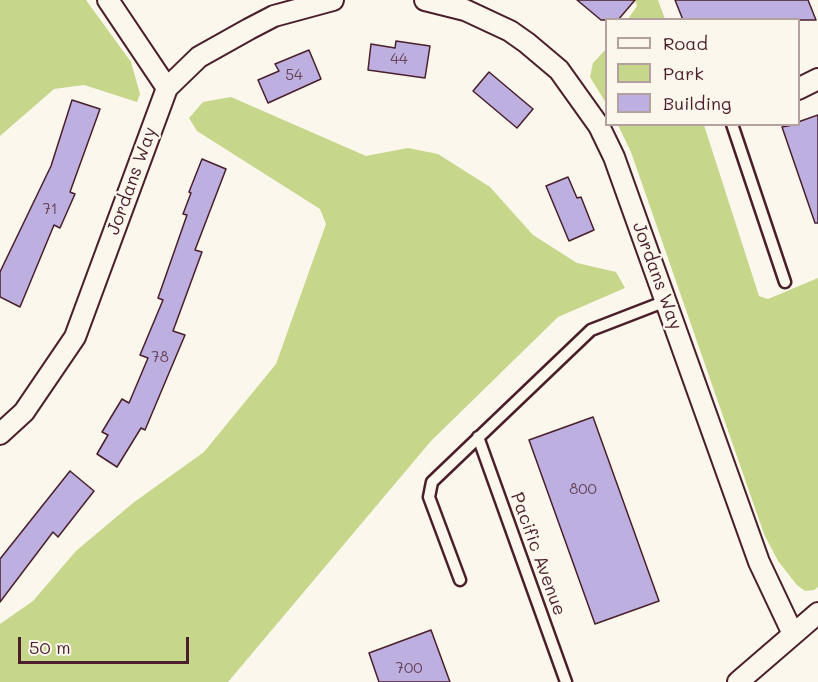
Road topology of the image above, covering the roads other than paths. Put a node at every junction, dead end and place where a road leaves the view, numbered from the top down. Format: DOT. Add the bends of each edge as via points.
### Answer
graph roads {
  1 [pos="108,0"];
  2 [pos="333,0"];
  3 [pos="426,0"];
  4 [pos="818,79"];
  5 [pos="167,88"];
  6 [pos="800,88"];
  7 [pos="733,126"];
  8 [pos="785,282"];
  9 [pos="666,301"];
  10 [pos="0,434"];
  11 [pos="478,437"];
  12 [pos="460,580"];
  13 [pos="818,613"];
  14 [pos="793,634"];
  15 [pos="566,682"];
  16 [pos="738,682"];
  1 -- 5 [label="street"];
  2 -- 5 [label="street, Jordans Way" via="274,16 249,29 199,57"];
  3 -- 9 [label="street, Jordans Way" via="465,10 510,31 544,56 576,91 607,141"];
  4 -- 6 [label="street"];
  5 -- 10 [label="street, Jordans Way" via="75,337 24,412"];
  7 -- 8 [label="lane"];
  9 -- 11 [label="lane" via="591,330"];
  9 -- 14 [label="street, Jordans Way" via="759,562"];
  11 -- 12 [label="lane" via="432,482 428,492"];
  11 -- 15 [label="lane, Pacific Avenue"];
  13 -- 14 [label="street"];
  14 -- 16 [label="street"];
}
